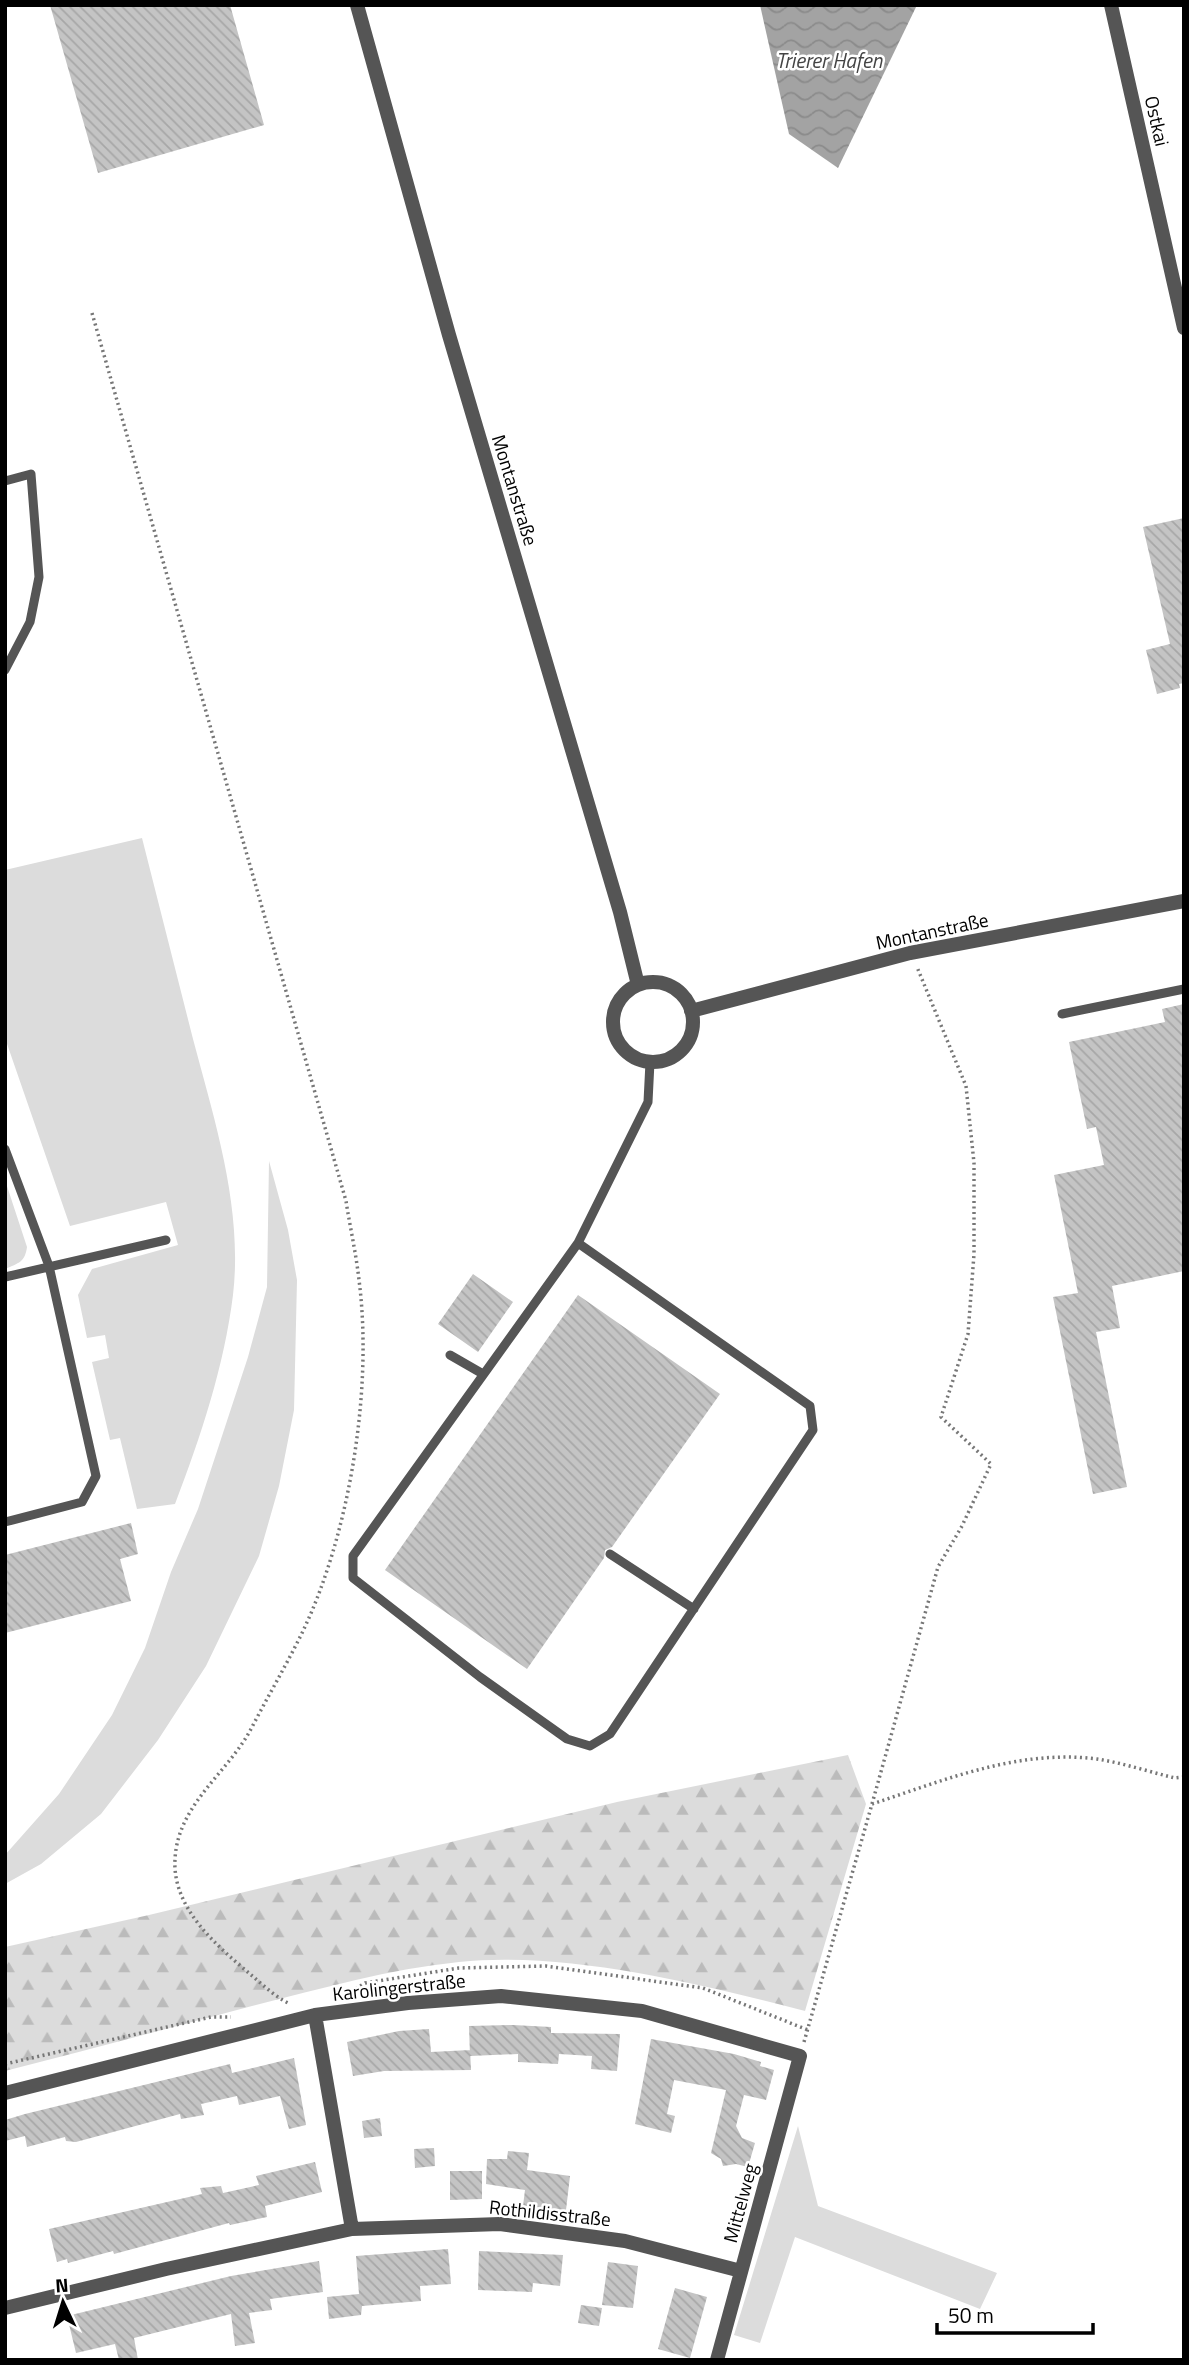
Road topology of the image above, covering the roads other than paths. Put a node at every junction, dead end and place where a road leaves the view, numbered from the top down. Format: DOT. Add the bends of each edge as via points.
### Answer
graph roads {
  1 [pos="357,5"];
  2 [pos="1111,5"];
  3 [pos="1184,328"];
  4 [pos="5,481"];
  5 [pos="5,670"];
  6 [pos="1184,901"];
  7 [pos="638,985"];
  8 [pos="1184,989"];
  9 [pos="691,1011"];
  10 [pos="1062,1014"];
  11 [pos="650,1062"];
  12 [pos="5,1149"];
  13 [pos="166,1240"];
  14 [pos="578,1243"];
  15 [pos="49,1266"];
  16 [pos="5,1277"];
  17 [pos="450,1355"];
  18 [pos="483,1374"];
  19 [pos="5,1522"];
  20 [pos="610,1554"];
  21 [pos="694,1609"];
  22 [pos="315,2015"];
  23 [pos="800,2056"];
  24 [pos="5,2092"];
  25 [pos="352,2229"];
  26 [pos="741,2271"];
  27 [pos="5,2308"];
  28 [pos="717,2360"];
  1 -- 7 [label="street, Montanstraße"];
  2 -- 3 [label="street, Ostkai"];
  4 -- 5 [label="lane" via="31,474 39,577 30,622"];
  6 -- 9 [label="street, Montanstraße" via="911,953"];
  7 -- 9 [label="street" via="665,984 678,991"];
  7 -- 11 [label="street" via="618,1003 613,1024 622,1048"];
  8 -- 10 [label="lane"];
  9 -- 11 [label="street" via="693,1024 686,1045 670,1058"];
  11 -- 14 [label="lane" via="648,1102"];
  12 -- 15 [label="lane"];
  13 -- 15 [label="lane"];
  14 -- 18 [label="lane"];
  14 -- 21 [label="lane" via="810,1406 813,1430 803,1448"];
  15 -- 16 [label="lane"];
  15 -- 19 [label="lane" via="96,1476 82,1502"];
  17 -- 18 [label="lane"];
  18 -- 21 [label="lane" via="353,1556 353,1578 567,1739 590,1746 610,1734"];
  20 -- 21 [label="lane"];
  22 -- 23 [label="street, Karolingerstraße" via="501,1996 642,2011"];
  22 -- 24 [label="street, Karolingerstraße"];
  22 -- 25 [label="street"];
  23 -- 26 [label="street, Mittelweg"];
  25 -- 26 [label="street, Rothildisstraße" via="500,2224 625,2241"];
  25 -- 27 [label="street, Rothildisstraße"];
  26 -- 28 [label="street, Mittelweg"];
}
